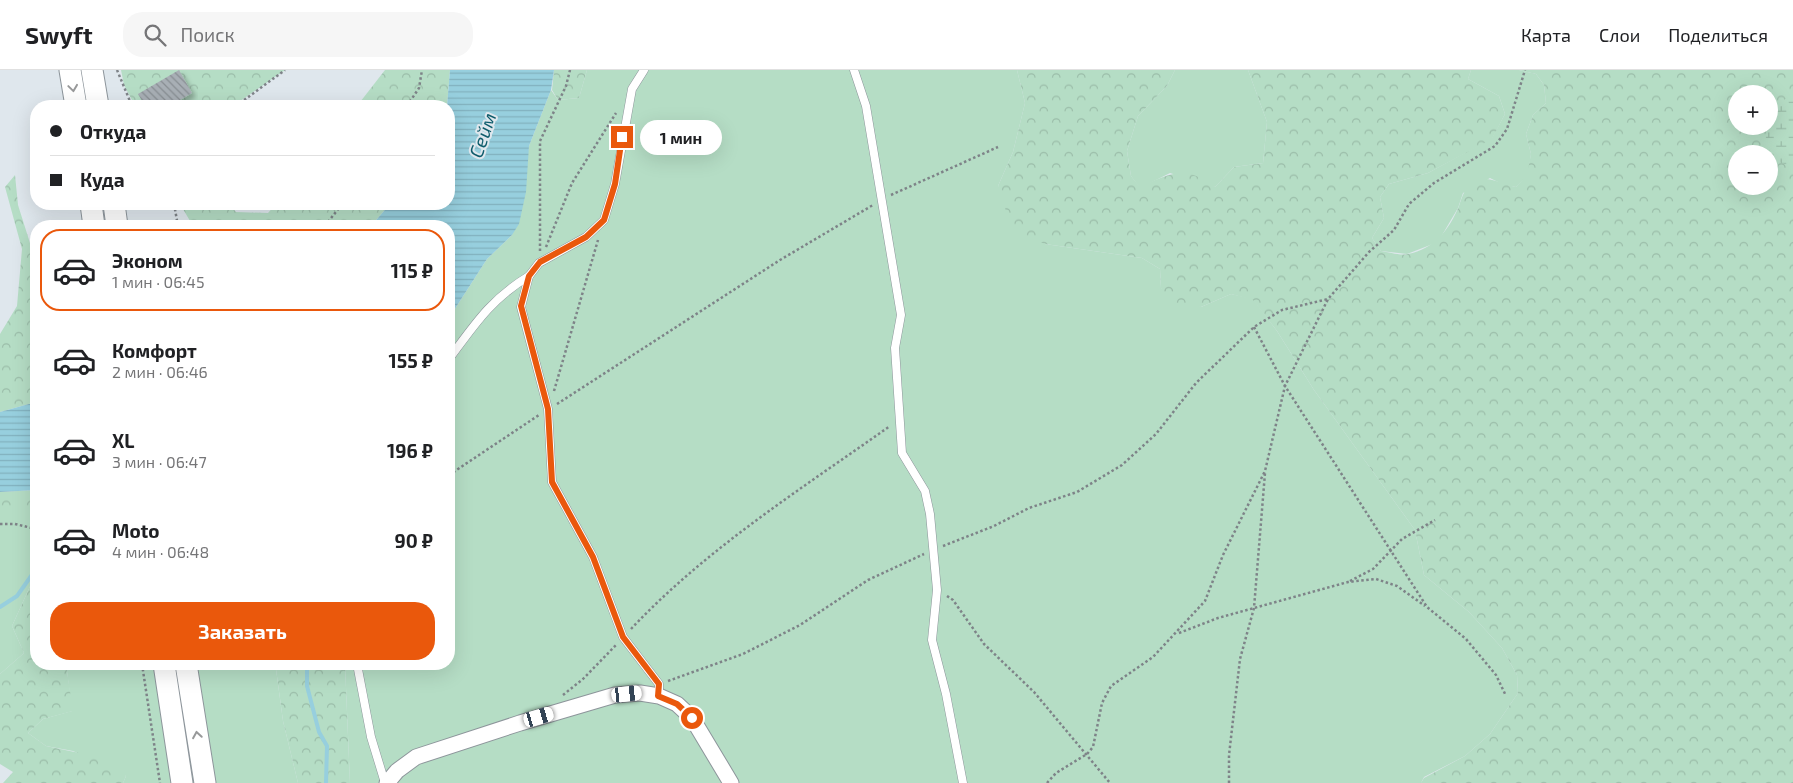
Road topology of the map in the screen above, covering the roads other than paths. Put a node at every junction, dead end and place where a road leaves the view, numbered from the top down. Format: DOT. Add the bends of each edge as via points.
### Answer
graph roads {
  1 [pos="70,70"];
  2 [pos="92,70"];
  3 [pos="644,70"];
  4 [pos="854,70"];
  5 [pos="75,100"];
  6 [pos="97,100"];
  7 [pos="529,276"];
  8 [pos="455,351"];
  9 [pos="165,670"];
  10 [pos="187,670"];
  11 [pos="358,670"];
  12 [pos="659,690"];
  13 [pos="182,783"];
  14 [pos="205,783"];
  15 [pos="386,783"];
  16 [pos="731,783"];
  17 [pos="963,783"];
  1 -- 5 [label="street, one-way"];
  2 -- 6 [label="street"];
  3 -- 7 [label="lane" via="632,89 615,184 604,220 586,237 540,262"];
  4 -- 17 [label="lane" via="866,106 901,315 895,348 902,453 925,491 930,514 937,590 932,640"];
  7 -- 8 [label="lane" via="488,307"];
  7 -- 12 [label="lane" via="521,306 548,409 552,482 593,557 623,637"];
  9 -- 13 [label="street"];
  14 -- 10 [label="street, one-way"];
  11 -- 15 [label="lane" via="371,736"];
  12 -- 15 [label="street" via="615,695 416,758"];
  12 -- 16 [label="street" via="692,718"];
}
